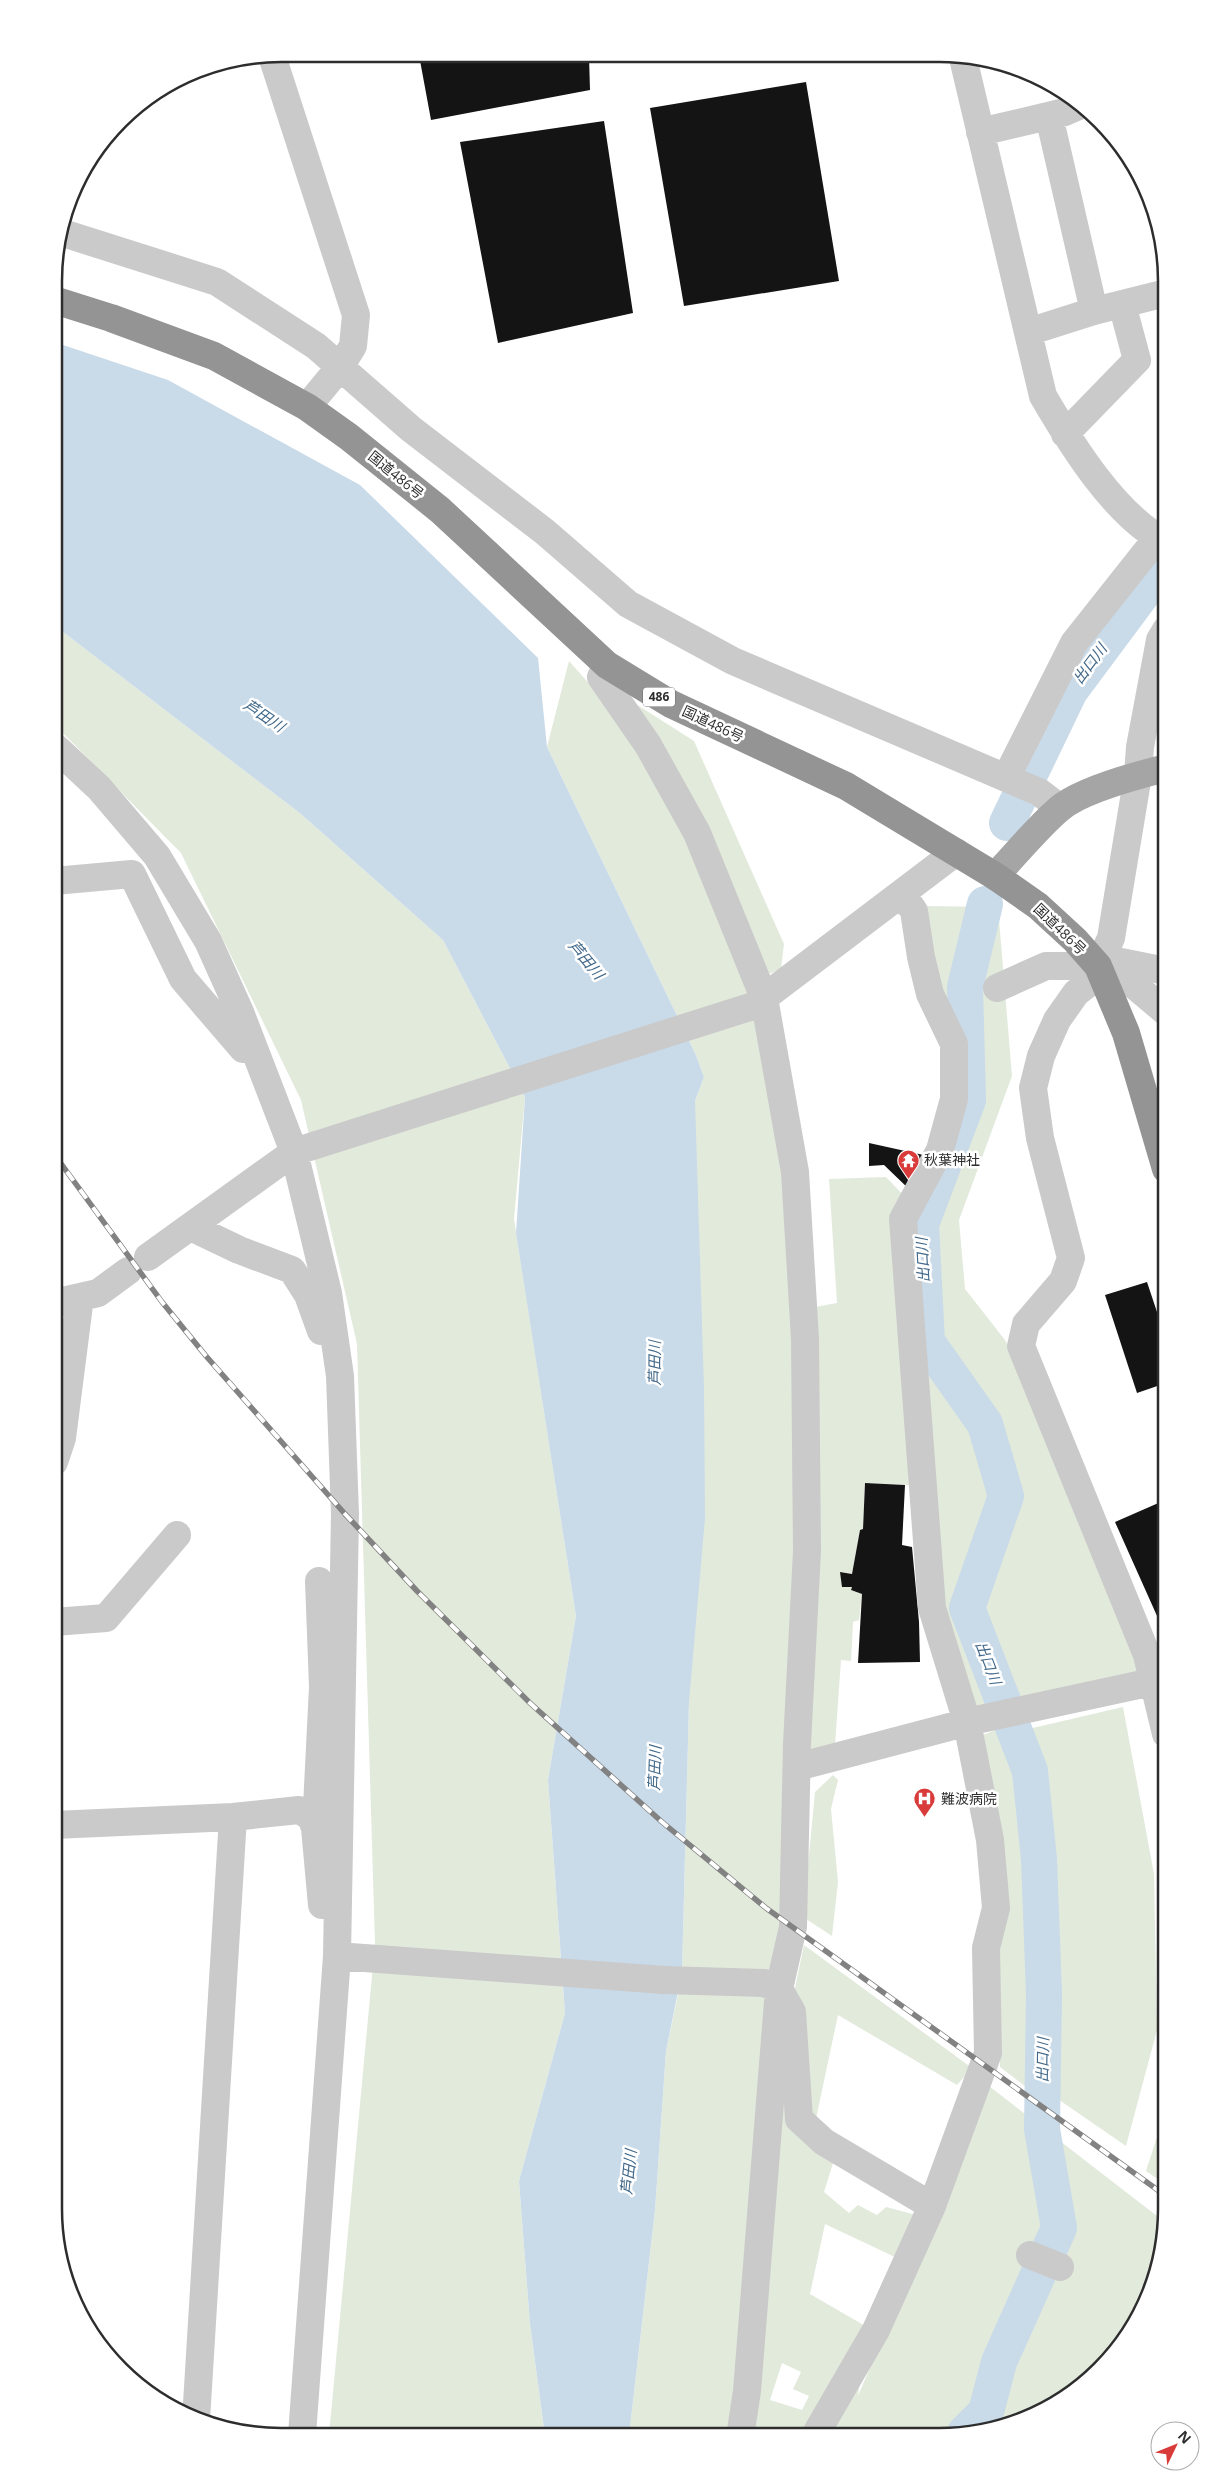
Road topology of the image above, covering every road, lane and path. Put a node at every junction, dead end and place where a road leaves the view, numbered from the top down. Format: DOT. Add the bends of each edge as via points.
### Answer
graph roads {
  1 [pos="274,63"];
  2 [pos="964,64"];
  3 [pos="1072,108"];
  4 [pos="1049,116"];
  5 [pos="980,132"];
  6 [pos="68,234"];
  7 [pos="1158,295"];
  8 [pos="62,303"];
  9 [pos="1122,304"];
  10 [pos="1094,311"];
  11 [pos="1028,332"];
  12 [pos="340,367"];
  13 [pos="306,407"];
  14 [pos="1065,434"];
  15 [pos="1158,537"];
  16 [pos="1158,545"];
  17 [pos="1158,651"];
  18 [pos="607,665"];
  19 [pos="62,753"];
  20 [pos="1158,770"];
  21 [pos="1138,775"];
  22 [pos="1006,778"];
  23 [pos="1050,800"];
  24 [pos="956,852"];
  25 [pos="995,876"];
  26 [pos="62,880"];
  27 [pos="902,894"];
  28 [pos="1098,966"];
  29 [pos="1158,969"];
  30 [pos="997,988"];
  31 [pos="758,1002"];
  32 [pos="1158,1005"];
  33 [pos="254,1048"];
  34 [pos="1158,1142"];
  35 [pos="301,1149"];
  36 [pos="191,1227"];
  37 [pos="80,1297"];
  38 [pos="62,1301"];
  39 [pos="336,1353"];
  40 [pos="62,1438"];
  41 [pos="177,1535"];
  42 [pos="319,1581"];
  43 [pos="62,1621"];
  44 [pos="1154,1682"];
  45 [pos="1158,1699"];
  46 [pos="972,1721"];
  47 [pos="797,1767"];
  48 [pos="233,1817"];
  49 [pos="311,1817"];
  50 [pos="62,1825"];
  51 [pos="331,1930"];
  52 [pos="337,1956"];
  53 [pos="771,1986"];
  54 [pos="932,2206"];
  55 [pos="1030,2255"];
  56 [pos="1060,2267"];
  57 [pos="197,2411"];
  58 [pos="297,2428"];
  59 [pos="741,2428"];
  60 [pos="819,2428"];
  1 -- 12 [label="street" via="356,315 353,346"];
  2 -- 5 [label="street"];
  3 -- 4 [label="street"];
  4 -- 5 [label="street"];
  4 -- 10 [label="street"];
  5 -- 11 [label="street"];
  6 -- 12 [label="street" via="217,282 316,346"];
  7 -- 9 [label="street"];
  8 -- 13 [label="highway, 国道486号 / 486" via="214,356"];
  9 -- 10 [label="street"];
  9 -- 14 [label="street" via="1137,360"];
  10 -- 11 [label="street"];
  11 -- 14 [label="street" via="1043,396"];
  12 -- 13 [label="street"];
  12 -- 22 [label="street" via="411,429 545,532 628,604 732,661"];
  13 -- 18 [label="highway, 国道486号 / 486" via="440,510"];
  14 -- 15 [label="street" via="1125,512"];
  16 -- 22 [label="street" via="1074,643"];
  17 -- 21 [label="street"];
  18 -- 24 [label="highway, 国道486号 / 486" via="670,704 846,786"];
  18 -- 31 [label="street" via="601,677 648,745 697,834"];
  19 -- 33 [label="street" via="99,788 157,856 208,940"];
  20 -- 21 [label="main road"];
  21 -- 23 [label="main road" via="1082,796"];
  21 -- 28 [label="street" via="1111,938"];
  22 -- 23 [label="street"];
  23 -- 25 [label="main road"];
  24 -- 25 [label="highway, 国道486号 / 486"];
  24 -- 27 [label="street"];
  25 -- 28 [label="highway, 国道486号 / 486" via="1038,906"];
  26 -- 33 [label="street" via="132,874 183,979 243,1049"];
  27 -- 31 [label="street"];
  27 -- 46 [label="street" via="914,911 930,994 954,1044 954,1099 940,1150 903,1219 932,1608"];
  28 -- 29 [label="street" via="1116,961"];
  28 -- 30 [label="street" via="1046,966"];
  28 -- 32 [label="street" via="1128,980"];
  28 -- 34 [label="highway, 国道486号 / 486" via="1126,1033"];
  28 -- 44 [label="street" via="1090,982 1076,993 1057,1020 1041,1056 1033,1088 1040,1138 1071,1258 1063,1281 1026,1324 1021,1346 1147,1655"];
  31 -- 35 [label="street"];
  31 -- 47 [label="street" via="795,1172 805,1339 807,1551"];
  33 -- 35 [label="street"];
  35 -- 36 [label="street"];
  35 -- 39 [label="street"];
  36 -- 37 [label="street" via="98,1293"];
  36 -- 39 [label="street" via="292,1270 308,1295 328,1348"];
  37 -- 38 [label="street"];
  37 -- 40 [label="street"];
  39 -- 51 [label="street" via="340,1376 345,1514"];
  41 -- 43 [label="street" via="106,1618"];
  42 -- 49 [label="street" via="323,1687 317,1807"];
  44 -- 45 [label="street"];
  44 -- 46 [label="street"];
  46 -- 47 [label="street"];
  46 -- 54 [label="street" via="990,1840 996,1908 986,1948 988,2053"];
  47 -- 53 [label="street" via="793,1927"];
  48 -- 49 [label="street" via="299,1810"];
  48 -- 50 [label="street"];
  48 -- 57 [label="street"];
  49 -- 51 [label="street"];
  51 -- 52 [label="street"];
  52 -- 53 [label="street"];
  52 -- 58 [label="street"];
  53 -- 54 [label="street" via="792,2012 799,2119 824,2142"];
  53 -- 59 [label="street" via="747,2382"];
  54 -- 60 [label="street" via="876,2330"];
  55 -- 56 [label="street"];
}
